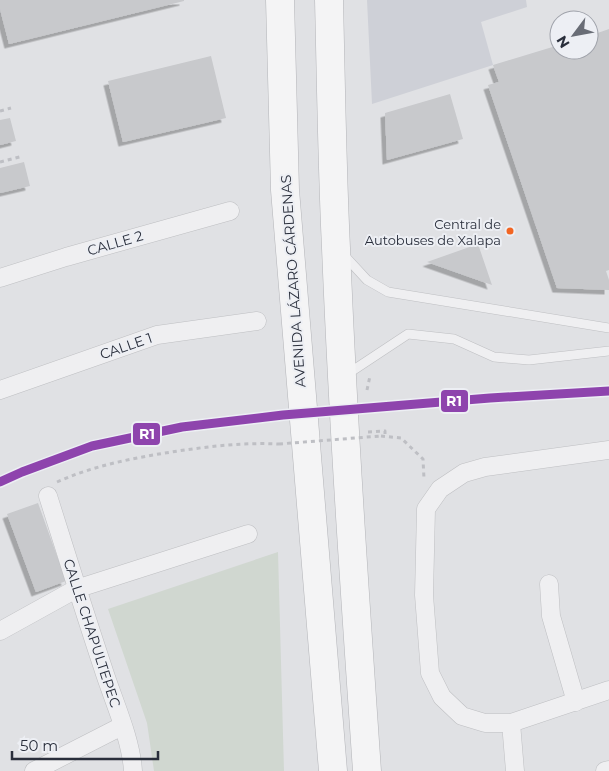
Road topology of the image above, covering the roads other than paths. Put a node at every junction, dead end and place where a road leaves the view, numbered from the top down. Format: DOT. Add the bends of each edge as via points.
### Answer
graph roads {
  1 [pos="280,0"];
  2 [pos="329,0"];
  3 [pos="230,211"];
  4 [pos="336,246"];
  5 [pos="0,278"];
  6 [pos="257,321"];
  7 [pos="609,328"];
  8 [pos="609,351"];
  9 [pos="342,377"];
  10 [pos="0,390"];
  11 [pos="609,450"];
  12 [pos="48,496"];
  13 [pos="248,534"];
  14 [pos="549,584"];
  15 [pos="76,589"];
  16 [pos="0,631"];
  17 [pos="609,690"];
  18 [pos="576,702"];
  19 [pos="511,723"];
  20 [pos="122,726"];
  21 [pos="34,771"];
  22 [pos="133,771"];
  23 [pos="333,771"];
  24 [pos="367,771"];
  25 [pos="515,771"];
  1 -- 23 [label="highway, AVENIDA LÁZARO CÁRDENAS" via="285,190"];
  2 -- 4 [label="highway"];
  3 -- 5 [label="street, CALLE 2"];
  4 -- 7 [label="lane" via="367,280 388,292"];
  4 -- 9 [label="highway"];
  6 -- 10 [label="street, CALLE 1" via="157,335"];
  8 -- 9 [label="lane" via="529,360 494,357 454,339 408,334"];
  9 -- 24 [label="highway"];
  11 -- 19 [label="street" via="484,467 464,473 440,489 426,509 424,595 430,672 442,697 462,716 486,723"];
  12 -- 15 [label="street, CALLE CHAPULTEPEC"];
  13 -- 15 [label="street"];
  14 -- 18 [label="street" via="551,616"];
  15 -- 16 [label="street"];
  15 -- 20 [label="street, CALLE CHAPULTEPEC"];
  17 -- 18 [label="street"];
  18 -- 19 [label="street"];
  19 -- 25 [label="street"];
  20 -- 21 [label="street"];
  20 -- 22 [label="street, CALLE CHAPULTEPEC"];
}
